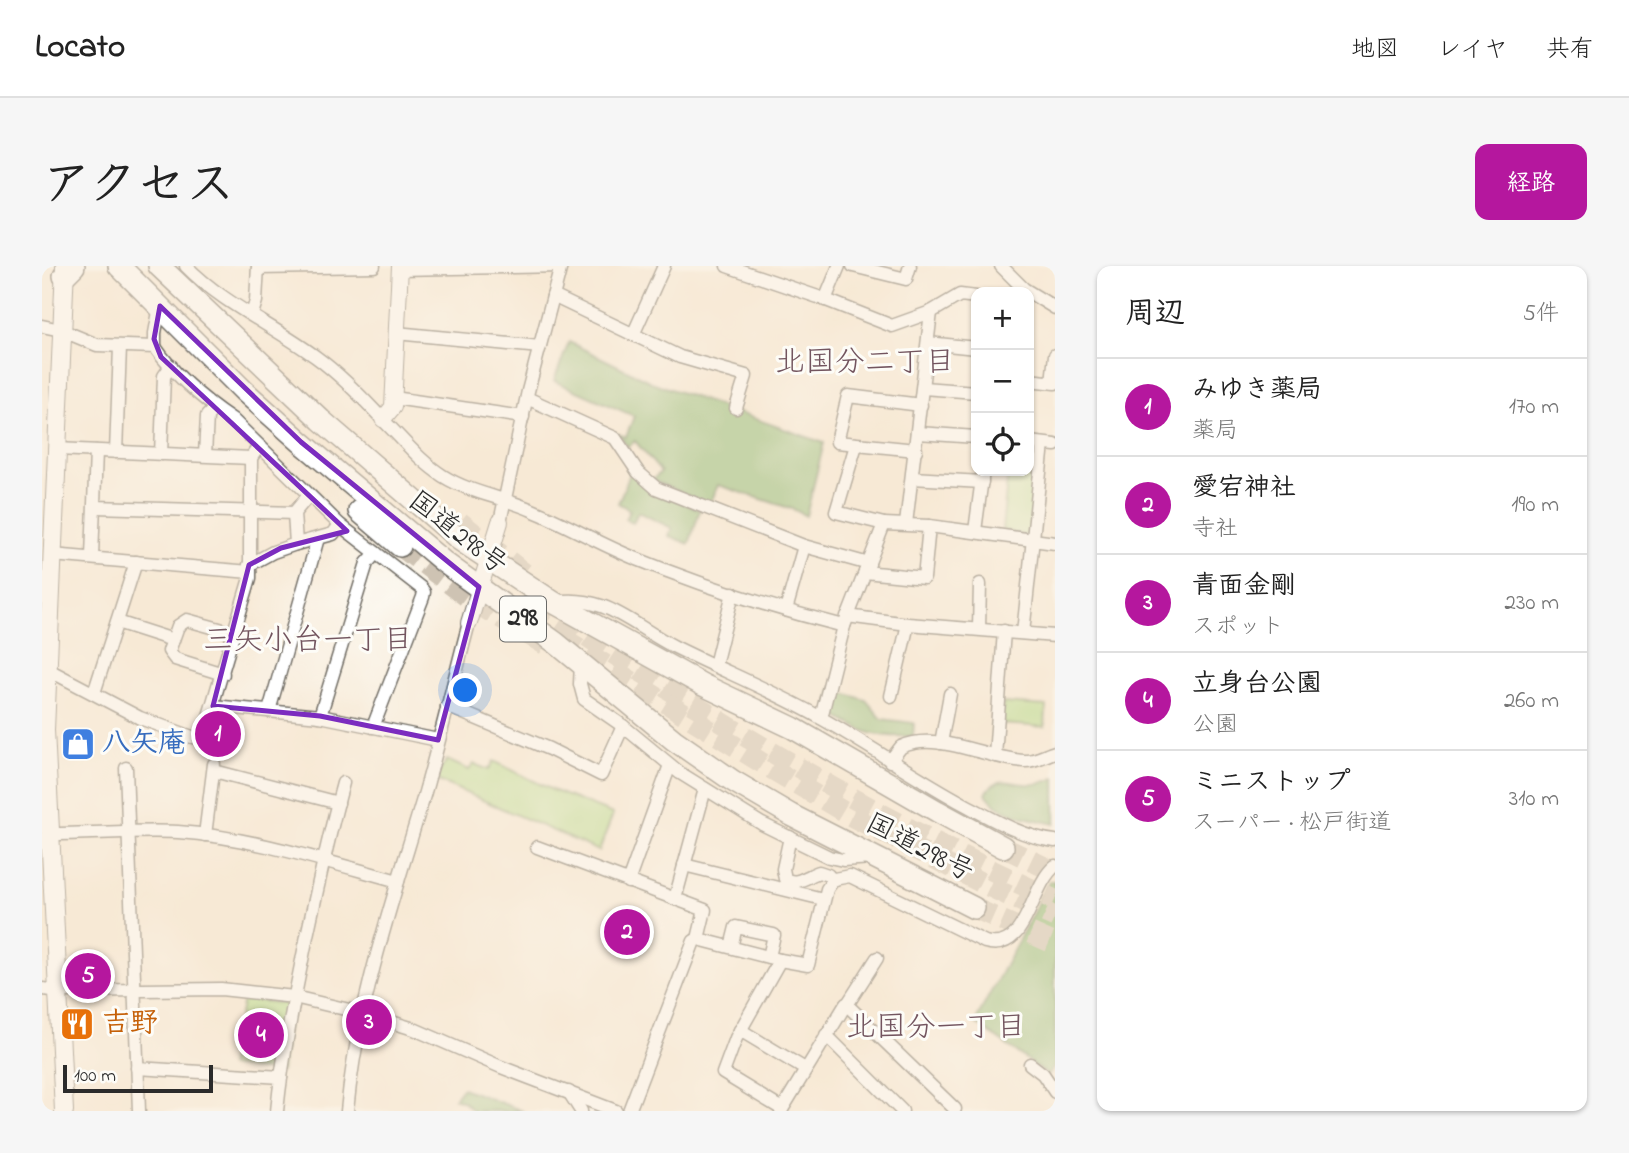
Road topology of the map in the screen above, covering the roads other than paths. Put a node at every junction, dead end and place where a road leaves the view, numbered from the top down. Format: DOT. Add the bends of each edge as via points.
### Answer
graph roads {
  1 [pos="119,266"];
  2 [pos="159,266"];
  3 [pos="186,266"];
  4 [pos="374,266"];
  5 [pos="561,266"];
  6 [pos="664,266"];
  7 [pos="727,266"];
  8 [pos="839,266"];
  9 [pos="853,266"];
  10 [pos="910,266"];
  11 [pos="1001,266"];
  12 [pos="258,267"];
  13 [pos="400,267"];
  14 [pos="68,269"];
  15 [pos="188,293"];
  16 [pos="554,296"];
  17 [pos="971,296"];
  18 [pos="825,300"];
  19 [pos="1050,305"];
  20 [pos="160,306"];
  21 [pos="931,312"];
  22 [pos="252,314"];
  23 [pos="42,326"];
  24 [pos="61,330"];
  25 [pos="396,333"];
  26 [pos="633,335"];
  27 [pos="190,336"];
  28 [pos="928,343"];
  29 [pos="540,346"];
  30 [pos="121,347"];
  31 [pos="155,347"];
  32 [pos="971,347"];
  33 [pos="1055,355"];
  34 [pos="171,366"];
  35 [pos="1034,381"];
  36 [pos="1053,383"];
  37 [pos="923,388"];
  38 [pos="971,392"];
  39 [pos="394,398"];
  40 [pos="527,398"];
  41 [pos="921,405"];
  42 [pos="215,408"];
  43 [pos="736,408"];
  44 [pos="523,417"];
  45 [pos="383,419"];
  46 [pos="918,433"];
  47 [pos="971,437"];
  48 [pos="1049,444"];
  49 [pos="856,445"];
  50 [pos="260,447"];
  51 [pos="57,449"];
  52 [pos="916,450"];
  53 [pos="96,451"];
  54 [pos="116,452"];
  55 [pos="161,454"];
  56 [pos="205,455"];
  57 [pos="251,458"];
  58 [pos="982,476"];
  59 [pos="912,478"];
  60 [pos="309,495"];
  61 [pos="506,499"];
  62 [pos="95,507"];
  63 [pos="251,513"];
  64 [pos="295,513"];
  65 [pos="460,522"];
  66 [pos="499,522"];
  67 [pos="341,524"];
  68 [pos="884,524"];
  69 [pos="905,524"];
  70 [pos="929,526"];
  71 [pos="975,531"];
  72 [pos="318,538"];
  73 [pos="1033,540"];
  74 [pos="1055,543"];
  75 [pos="296,544"];
  76 [pos="400,546"];
  77 [pos="804,546"];
  78 [pos="376,553"];
  79 [pos="52,555"];
  80 [pos="92,557"];
  81 [pos="488,558"];
  82 [pos="136,562"];
  83 [pos="867,568"];
  84 [pos="249,569"];
  85 [pos="980,584"];
  86 [pos="479,587"];
  87 [pos="733,593"];
  88 [pos="553,602"];
  89 [pos="786,610"];
  90 [pos="846,621"];
  91 [pos="117,622"];
  92 [pos="469,623"];
  93 [pos="908,624"];
  94 [pos="979,629"];
  95 [pos="1004,631"];
  96 [pos="234,633"];
  97 [pos="1023,633"];
  98 [pos="1055,634"];
  99 [pos="173,640"];
  100 [pos="581,663"];
  101 [pos="715,665"];
  102 [pos="44,667"];
  103 [pos="223,674"];
  104 [pos="94,693"];
  105 [pos="950,694"];
  106 [pos="891,696"];
  107 [pos="214,706"];
  108 [pos="447,706"];
  109 [pos="269,711"];
  110 [pos="320,716"];
  111 [pos="821,718"];
  112 [pos="623,726"];
  113 [pos="373,727"];
  114 [pos="438,740"];
  115 [pos="941,743"];
  116 [pos="1055,752"];
  117 [pos="995,756"];
  118 [pos="890,761"];
  119 [pos="670,765"];
  120 [pos="126,768"];
  121 [pos="344,783"];
  122 [pos="705,789"];
  123 [pos="338,803"];
  124 [pos="128,831"];
  125 [pos="50,834"];
  126 [pos="205,835"];
  127 [pos="790,837"];
  128 [pos="1055,841"];
  129 [pos="537,847"];
  130 [pos="1003,847"];
  131 [pos="876,858"];
  132 [pos="323,861"];
  133 [pos="684,865"];
  134 [pos="1055,866"];
  135 [pos="398,881"];
  136 [pos="833,881"];
  137 [pos="628,882"];
  138 [pos="675,899"];
  139 [pos="823,899"];
  140 [pos="974,908"];
  141 [pos="698,939"];
  142 [pos="731,947"];
  143 [pos="775,958"];
  144 [pos="877,958"];
  145 [pos="50,990"];
  146 [pos="134,990"];
  147 [pos="294,997"];
  148 [pos="847,1005"];
  149 [pos="362,1013"];
  150 [pos="740,1030"];
  151 [pos="826,1035"];
  152 [pos="1030,1064"];
  153 [pos="137,1068"];
  154 [pos="805,1069"];
  155 [pos="281,1077"];
  156 [pos="569,1092"];
  157 [pos="1055,1092"];
  158 [pos="954,1109"];
  159 [pos="782,1110"];
  160 [pos="64,1111"];
  161 [pos="139,1111"];
  162 [pos="277,1111"];
  163 [pos="347,1111"];
  164 [pos="581,1111"];
  165 [pos="616,1111"];
  166 [pos="629,1111"];
  167 [pos="902,1111"];
  1 -- 20 [label="highway, 国道298号 / 298"];
  2 -- 15 [label="highway, 国道298号 / 298"];
  3 -- 22 [label="street" via="216,294"];
  4 -- 12 [label="street"];
  5 -- 13 [label="street"];
  5 -- 16 [label="street"];
  6 -- 26 [label="street"];
  7 -- 18 [label="street"];
  8 -- 18 [label="street"];
  9 -- 10 [label="street" via="906,279"];
  11 -- 19 [label="street" via="1024,289"];
  12 -- 22 [label="street"];
  13 -- 25 [label="street"];
  14 -- 24 [label="main road"];
  15 -- 65 [label="highway" via="280,362"];
  15 -- 81 [label="highway, 国道298号 / 298" via="341,438 460,540"];
  16 -- 26 [label="street"];
  16 -- 29 [label="street"];
  17 -- 21 [label="street" via="960,295"];
  18 -- 21 [label="street" via="892,326"];
  20 -- 27 [label="highway, 国道298号 / 298"];
  20 -- 31 [label="street"];
  21 -- 28 [label="street"];
  22 -- 45 [label="street" via="336,372"];
  23 -- 24 [label="street"];
  24 -- 30 [label="street" via="97,345"];
  24 -- 51 [label="main road"];
  25 -- 29 [label="street"];
  25 -- 39 [label="street"];
  26 -- 43 [label="street" via="680,357 746,376"];
  27 -- 76 [label="highway" via="225,385 281,443"];
  27 -- 86 [label="highway, 国道298号 / 298" via="301,442"];
  28 -- 32 [label="street"];
  28 -- 37 [label="street"];
  29 -- 40 [label="street"];
  30 -- 31 [label="street"];
  30 -- 54 [label="street"];
  31 -- 34 [label="street"];
  33 -- 36 [label="street"];
  34 -- 42 [label="street"];
  34 -- 55 [label="street" via="164,376"];
  35 -- 36 [label="street"];
  37 -- 38 [label="street"];
  37 -- 41 [label="street"];
  39 -- 44 [label="street"];
  39 -- 45 [label="street" via="391,412"];
  40 -- 44 [label="street"];
  40 -- 77 [label="street" via="615,438 638,472 656,488"];
  41 -- 46 [label="street"];
  41 -- 49 [label="street" via="848,396 836,442"];
  42 -- 50 [label="street"];
  42 -- 56 [label="street" via="207,416"];
  44 -- 61 [label="street"];
  45 -- 61 [label="street" via="415,455 442,475 474,491"];
  46 -- 47 [label="street"];
  46 -- 52 [label="street"];
  48 -- 73 [label="street"];
  49 -- 52 [label="street"];
  49 -- 68 [label="street" via="836,512"];
  50 -- 57 [label="street"];
  50 -- 60 [label="street"];
  51 -- 53 [label="street"];
  51 -- 79 [label="main road"];
  52 -- 59 [label="street"];
  53 -- 54 [label="street"];
  53 -- 62 [label="street"];
  54 -- 55 [label="street"];
  55 -- 56 [label="street"];
  56 -- 57 [label="street"];
  57 -- 63 [label="street"];
  58 -- 59 [label="street"];
  58 -- 71 [label="street"];
  59 -- 69 [label="street"];
  60 -- 64 [label="street"];
  60 -- 67 [label="street"];
  61 -- 66 [label="street"];
  61 -- 87 [label="street" via="628,555"];
  62 -- 63 [label="street"];
  62 -- 80 [label="street"];
  63 -- 64 [label="street"];
  63 -- 84 [label="street"];
  64 -- 75 [label="street"];
  66 -- 81 [label="street"];
  67 -- 72 [label="street" via="333,534"];
  67 -- 78 [label="street"];
  68 -- 69 [label="street"];
  68 -- 83 [label="street"];
  69 -- 70 [label="street"];
  70 -- 71 [label="street"];
  70 -- 83 [label="street" via="924,578"];
  71 -- 73 [label="street"];
  72 -- 75 [label="street"];
  72 -- 109 [label="street"];
  73 -- 74 [label="street"];
  73 -- 97 [label="street"];
  75 -- 84 [label="street" via="273,552"];
  77 -- 83 [label="street"];
  77 -- 89 [label="street"];
  78 -- 110 [label="street" via="367,563"];
  78 -- 113 [label="street" via="424,592"];
  79 -- 80 [label="street"];
  79 -- 102 [label="main road"];
  80 -- 82 [label="street"];
  81 -- 86 [label="street"];
  81 -- 88 [label="highway, 国道298号 / 298"];
  82 -- 84 [label="street"];
  82 -- 91 [label="street"];
  83 -- 90 [label="street"];
  84 -- 96 [label="street"];
  85 -- 94 [label="street"];
  86 -- 92 [label="street"];
  86 -- 100 [label="highway, 国道298号 / 298"];
  87 -- 89 [label="street"];
  87 -- 101 [label="street"];
  88 -- 101 [label="street" via="573,599 610,608"];
  88 -- 130 [label="highway, 国道298号 / 298" via="703,685 793,728"];
  89 -- 90 [label="street"];
  90 -- 93 [label="street"];
  90 -- 111 [label="street"];
  91 -- 99 [label="street"];
  91 -- 104 [label="street"];
  92 -- 108 [label="street"];
  93 -- 94 [label="street"];
  93 -- 106 [label="street"];
  94 -- 95 [label="street"];
  95 -- 97 [label="street"];
  95 -- 117 [label="street"];
  96 -- 99 [label="street" via="187,620 178,626"];
  96 -- 103 [label="street"];
  97 -- 98 [label="street"];
  99 -- 103 [label="street" via="169,651 175,659"];
  100 -- 112 [label="street" via="584,699"];
  100 -- 131 [label="highway, 国道298号 / 298" via="733,782"];
  101 -- 111 [label="street"];
  102 -- 104 [label="street"];
  102 -- 125 [label="main road"];
  103 -- 107 [label="street"];
  104 -- 107 [label="street" via="140,718 192,737 204,733"];
  105 -- 115 [label="street"];
  107 -- 109 [label="street"];
  108 -- 112 [label="street" via="601,775"];
  108 -- 114 [label="street"];
  109 -- 110 [label="street"];
  110 -- 113 [label="street"];
  111 -- 118 [label="street"];
  112 -- 119 [label="street"];
  113 -- 114 [label="street"];
  114 -- 135 [label="street"];
  115 -- 117 [label="street"];
  115 -- 118 [label="street" via="907,744"];
  116 -- 117 [label="street" via="1031,761"];
  118 -- 128 [label="street" via="1006,826"];
  119 -- 122 [label="street"];
  119 -- 137 [label="street"];
  120 -- 124 [label="street"];
  121 -- 123 [label="street"];
  122 -- 127 [label="street"];
  122 -- 133 [label="street"];
  123 -- 126 [label="street" via="214,767"];
  123 -- 132 [label="street"];
  124 -- 125 [label="street"];
  124 -- 126 [label="street"];
  124 -- 146 [label="street"];
  125 -- 145 [label="main road"];
  126 -- 132 [label="street"];
  127 -- 131 [label="street" via="829,857"];
  127 -- 136 [label="street" via="785,878 799,881 819,872"];
  129 -- 137 [label="street"];
  131 -- 140 [label="highway, 国道298号 / 298"];
  132 -- 135 [label="street"];
  132 -- 147 [label="street"];
  133 -- 138 [label="street"];
  133 -- 139 [label="street"];
  134 -- 136 [label="street" via="1016,935 1000,944 985,942 857,878"];
  135 -- 149 [label="street"];
  136 -- 139 [label="street"];
  137 -- 138 [label="street"];
  138 -- 141 [label="street" via="705,910"];
  139 -- 143 [label="street" via="808,965"];
  141 -- 142 [label="street"];
  141 -- 166 [label="street"];
  142 -- 143 [label="street"];
  142 -- 143 [label="street" via="736,927 774,936"];
  143 -- 150 [label="street"];
  144 -- 148 [label="street"];
  145 -- 146 [label="street"];
  145 -- 160 [label="main road"];
  146 -- 147 [label="street" via="221,989"];
  146 -- 153 [label="street"];
  147 -- 149 [label="street"];
  147 -- 155 [label="street"];
  148 -- 151 [label="street"];
  148 -- 158 [label="street"];
  149 -- 156 [label="street" via="414,1029"];
  149 -- 163 [label="street"];
  150 -- 154 [label="street"];
  150 -- 159 [label="street" via="723,1073"];
  151 -- 154 [label="street"];
  151 -- 167 [label="street"];
  152 -- 157 [label="street"];
  153 -- 155 [label="street"];
  153 -- 161 [label="street"];
  154 -- 159 [label="street"];
  155 -- 162 [label="street"];
  156 -- 164 [label="street"];
  156 -- 165 [label="street"];
}
